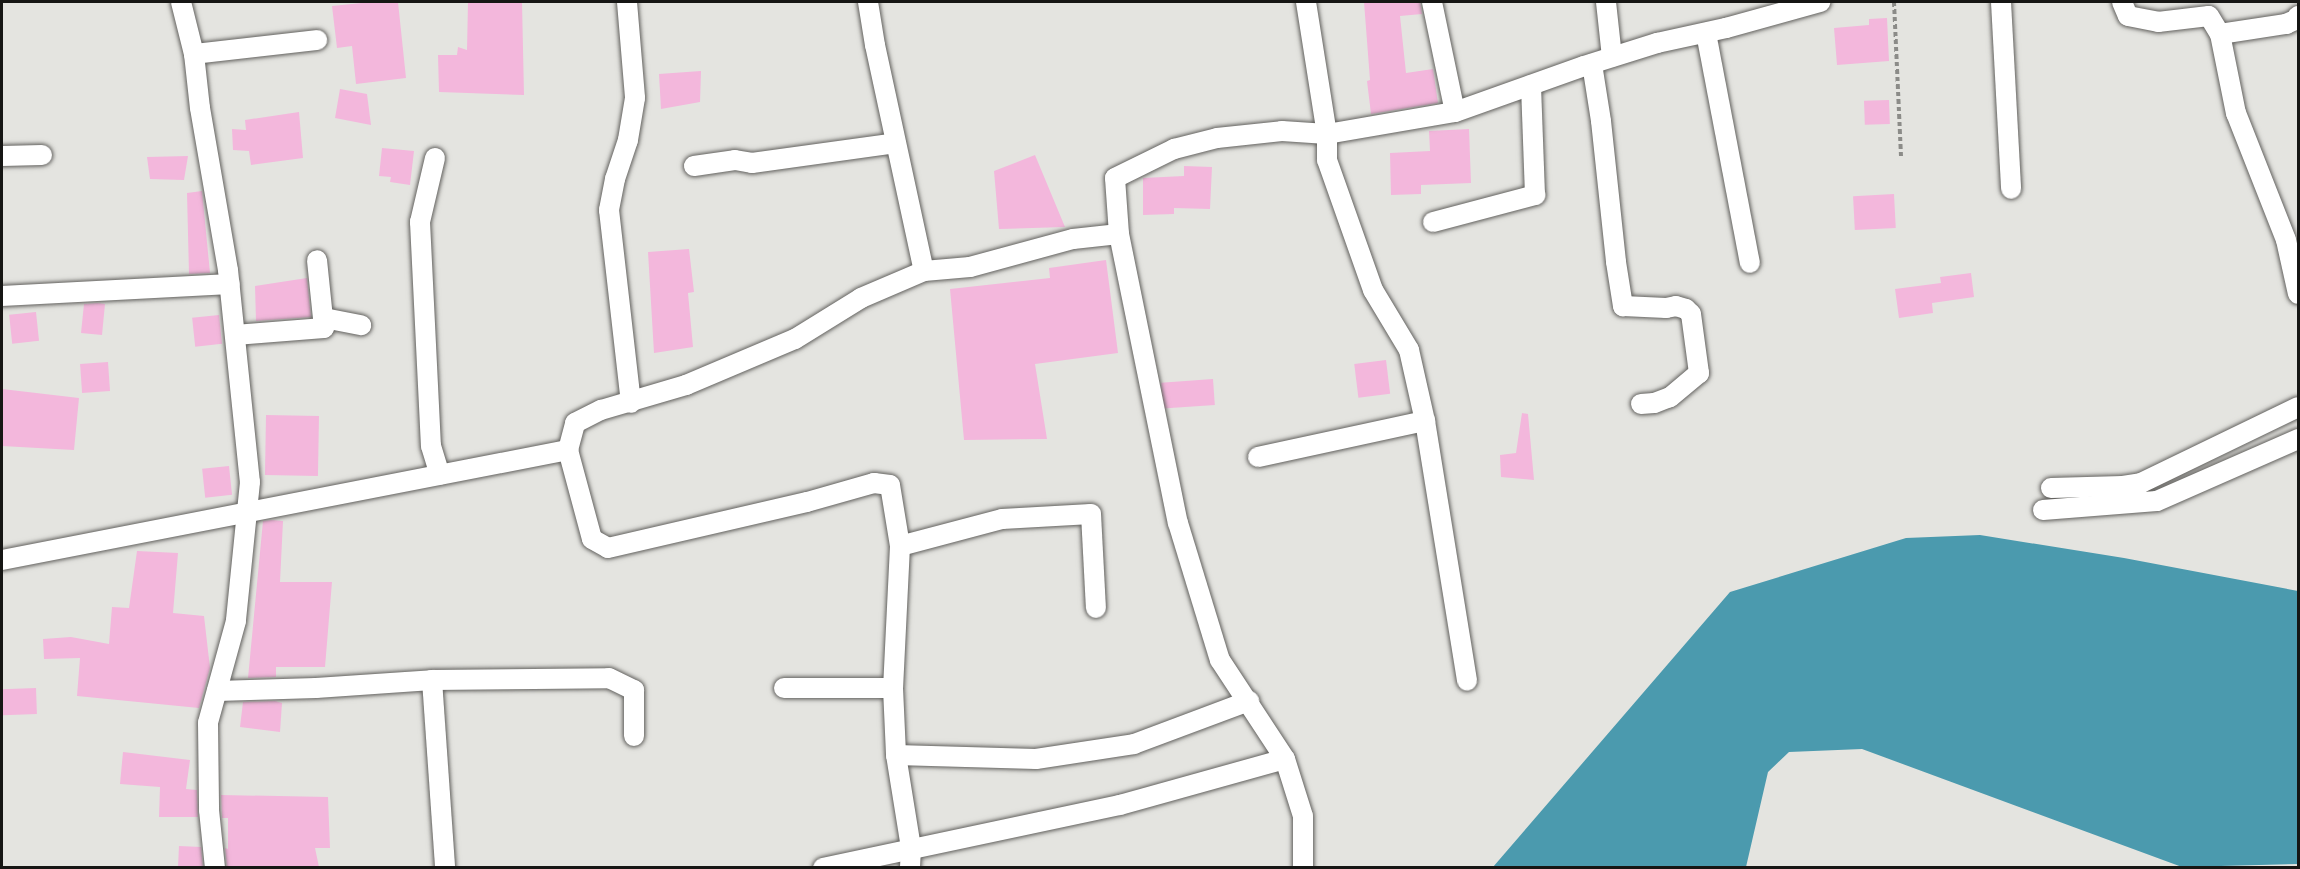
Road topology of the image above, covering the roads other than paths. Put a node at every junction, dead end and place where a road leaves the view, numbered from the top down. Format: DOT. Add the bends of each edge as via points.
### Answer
graph roads {
  1 [pos="181,2"];
  2 [pos="627,2"];
  3 [pos="868,2"];
  4 [pos="1306,2"];
  5 [pos="1432,2"];
  6 [pos="1606,2"];
  7 [pos="1820,2"];
  8 [pos="2001,2"];
  9 [pos="2122,2"];
  10 [pos="2298,16"];
  11 [pos="1706,33"];
  12 [pos="2220,34"];
  13 [pos="317,40"];
  14 [pos="194,54"];
  15 [pos="1612,57"];
  16 [pos="1592,64"];
  17 [pos="1531,85"];
  18 [pos="1455,112"];
  19 [pos="1327,134"];
  20 [pos="896,143"];
  21 [pos="42,155"];
  22 [pos="2,156"];
  23 [pos="435,158"];
  24 [pos="694,165"];
  25 [pos="2011,189"];
  26 [pos="1433,222"];
  27 [pos="1119,234"];
  28 [pos="317,260"];
  29 [pos="1749,263"];
  30 [pos="924,271"];
  31 [pos="230,284"];
  32 [pos="2298,294"];
  33 [pos="2,296"];
  34 [pos="324,318"];
  35 [pos="361,325"];
  36 [pos="235,335"];
  37 [pos="632,403"];
  38 [pos="1641,404"];
  39 [pos="2298,407"];
  40 [pos="1425,421"];
  41 [pos="2298,439"];
  42 [pos="568,450"];
  43 [pos="1258,457"];
  44 [pos="440,475"];
  45 [pos="2051,488"];
  46 [pos="2043,510"];
  47 [pos="247,513"];
  48 [pos="900,546"];
  49 [pos="2,560"];
  50 [pos="1095,608"];
  51 [pos="432,680"];
  52 [pos="1467,681"];
  53 [pos="784,688"];
  54 [pos="894,688"];
  55 [pos="217,691"];
  56 [pos="1249,701"];
  57 [pos="634,736"];
  58 [pos="896,754"];
  59 [pos="1285,759"];
  60 [pos="910,858"];
  61 [pos="214,867"];
  62 [pos="445,867"];
  63 [pos="823,867"];
  64 [pos="1303,867"];
  1 -- 14 [label="street"];
  2 -- 37 [label="street" via="635,98 609,210"];
  3 -- 20 [label="street"];
  4 -- 19 [label="street"];
  5 -- 18 [label="street"];
  6 -- 15 [label="street"];
  7 -- 11 [label="street"];
  8 -- 25 [label="street"];
  9 -- 12 [label="street" via="2128,16 2158,22 2210,16"];
  10 -- 12 [label="street" via="2286,24"];
  11 -- 15 [label="street"];
  11 -- 29 [label="street"];
  12 -- 32 [label="street" via="2236,113 2286,240"];
  13 -- 14 [label="street"];
  14 -- 31 [label="street"];
  15 -- 16 [label="street"];
  16 -- 17 [label="street"];
  16 -- 38 [label="street" via="1623,306 1676,306 1691,314 1699,374 1670,397"];
  17 -- 18 [label="street"];
  17 -- 26 [label="street" via="1535,195"];
  18 -- 19 [label="street"];
  19 -- 27 [label="street" via="1282,131 1217,138 1174,149 1134,168 1115,178"];
  19 -- 40 [label="street" via="1327,160 1373,290 1409,350"];
  20 -- 24 [label="street" via="752,163 735,160"];
  20 -- 30 [label="street"];
  21 -- 22 [label="street"];
  23 -- 44 [label="street" via="420,222 431,446"];
  27 -- 30 [label="street" via="1073,239 970,267"];
  27 -- 56 [label="street" via="1178,523 1220,660"];
  28 -- 34 [label="street"];
  30 -- 37 [label="street" via="861,298 795,339"];
  31 -- 33 [label="street"];
  31 -- 36 [label="street"];
  34 -- 35 [label="street"];
  34 -- 36 [label="street" via="324,328"];
  36 -- 47 [label="street" via="250,482"];
  37 -- 42 [label="street" via="601,410 575,423"];
  39 -- 45 [label="street" via="2141,483"];
  40 -- 43 [label="street"];
  40 -- 52 [label="street"];
  41 -- 46 [label="street" via="2157,501"];
  42 -- 44 [label="street"];
  42 -- 48 [label="street" via="592,538 608,548 873,483 890,485"];
  44 -- 47 [label="street"];
  47 -- 49 [label="street"];
  47 -- 55 [label="street" via="236,621"];
  48 -- 50 [label="street" via="1002,519 1091,514"];
  48 -- 54 [label="street"];
  51 -- 55 [label="street"];
  51 -- 57 [label="street" via="609,678 634,690"];
  51 -- 62 [label="street"];
  53 -- 54 [label="street"];
  54 -- 58 [label="street"];
  55 -- 61 [label="street" via="208,723"];
  56 -- 58 [label="street" via="1134,744 1036,759"];
  56 -- 59 [label="street"];
  58 -- 60 [label="street"];
  59 -- 60 [label="street"];
  59 -- 64 [label="street" via="1303,816"];
  60 -- 63 [label="street"];
}
